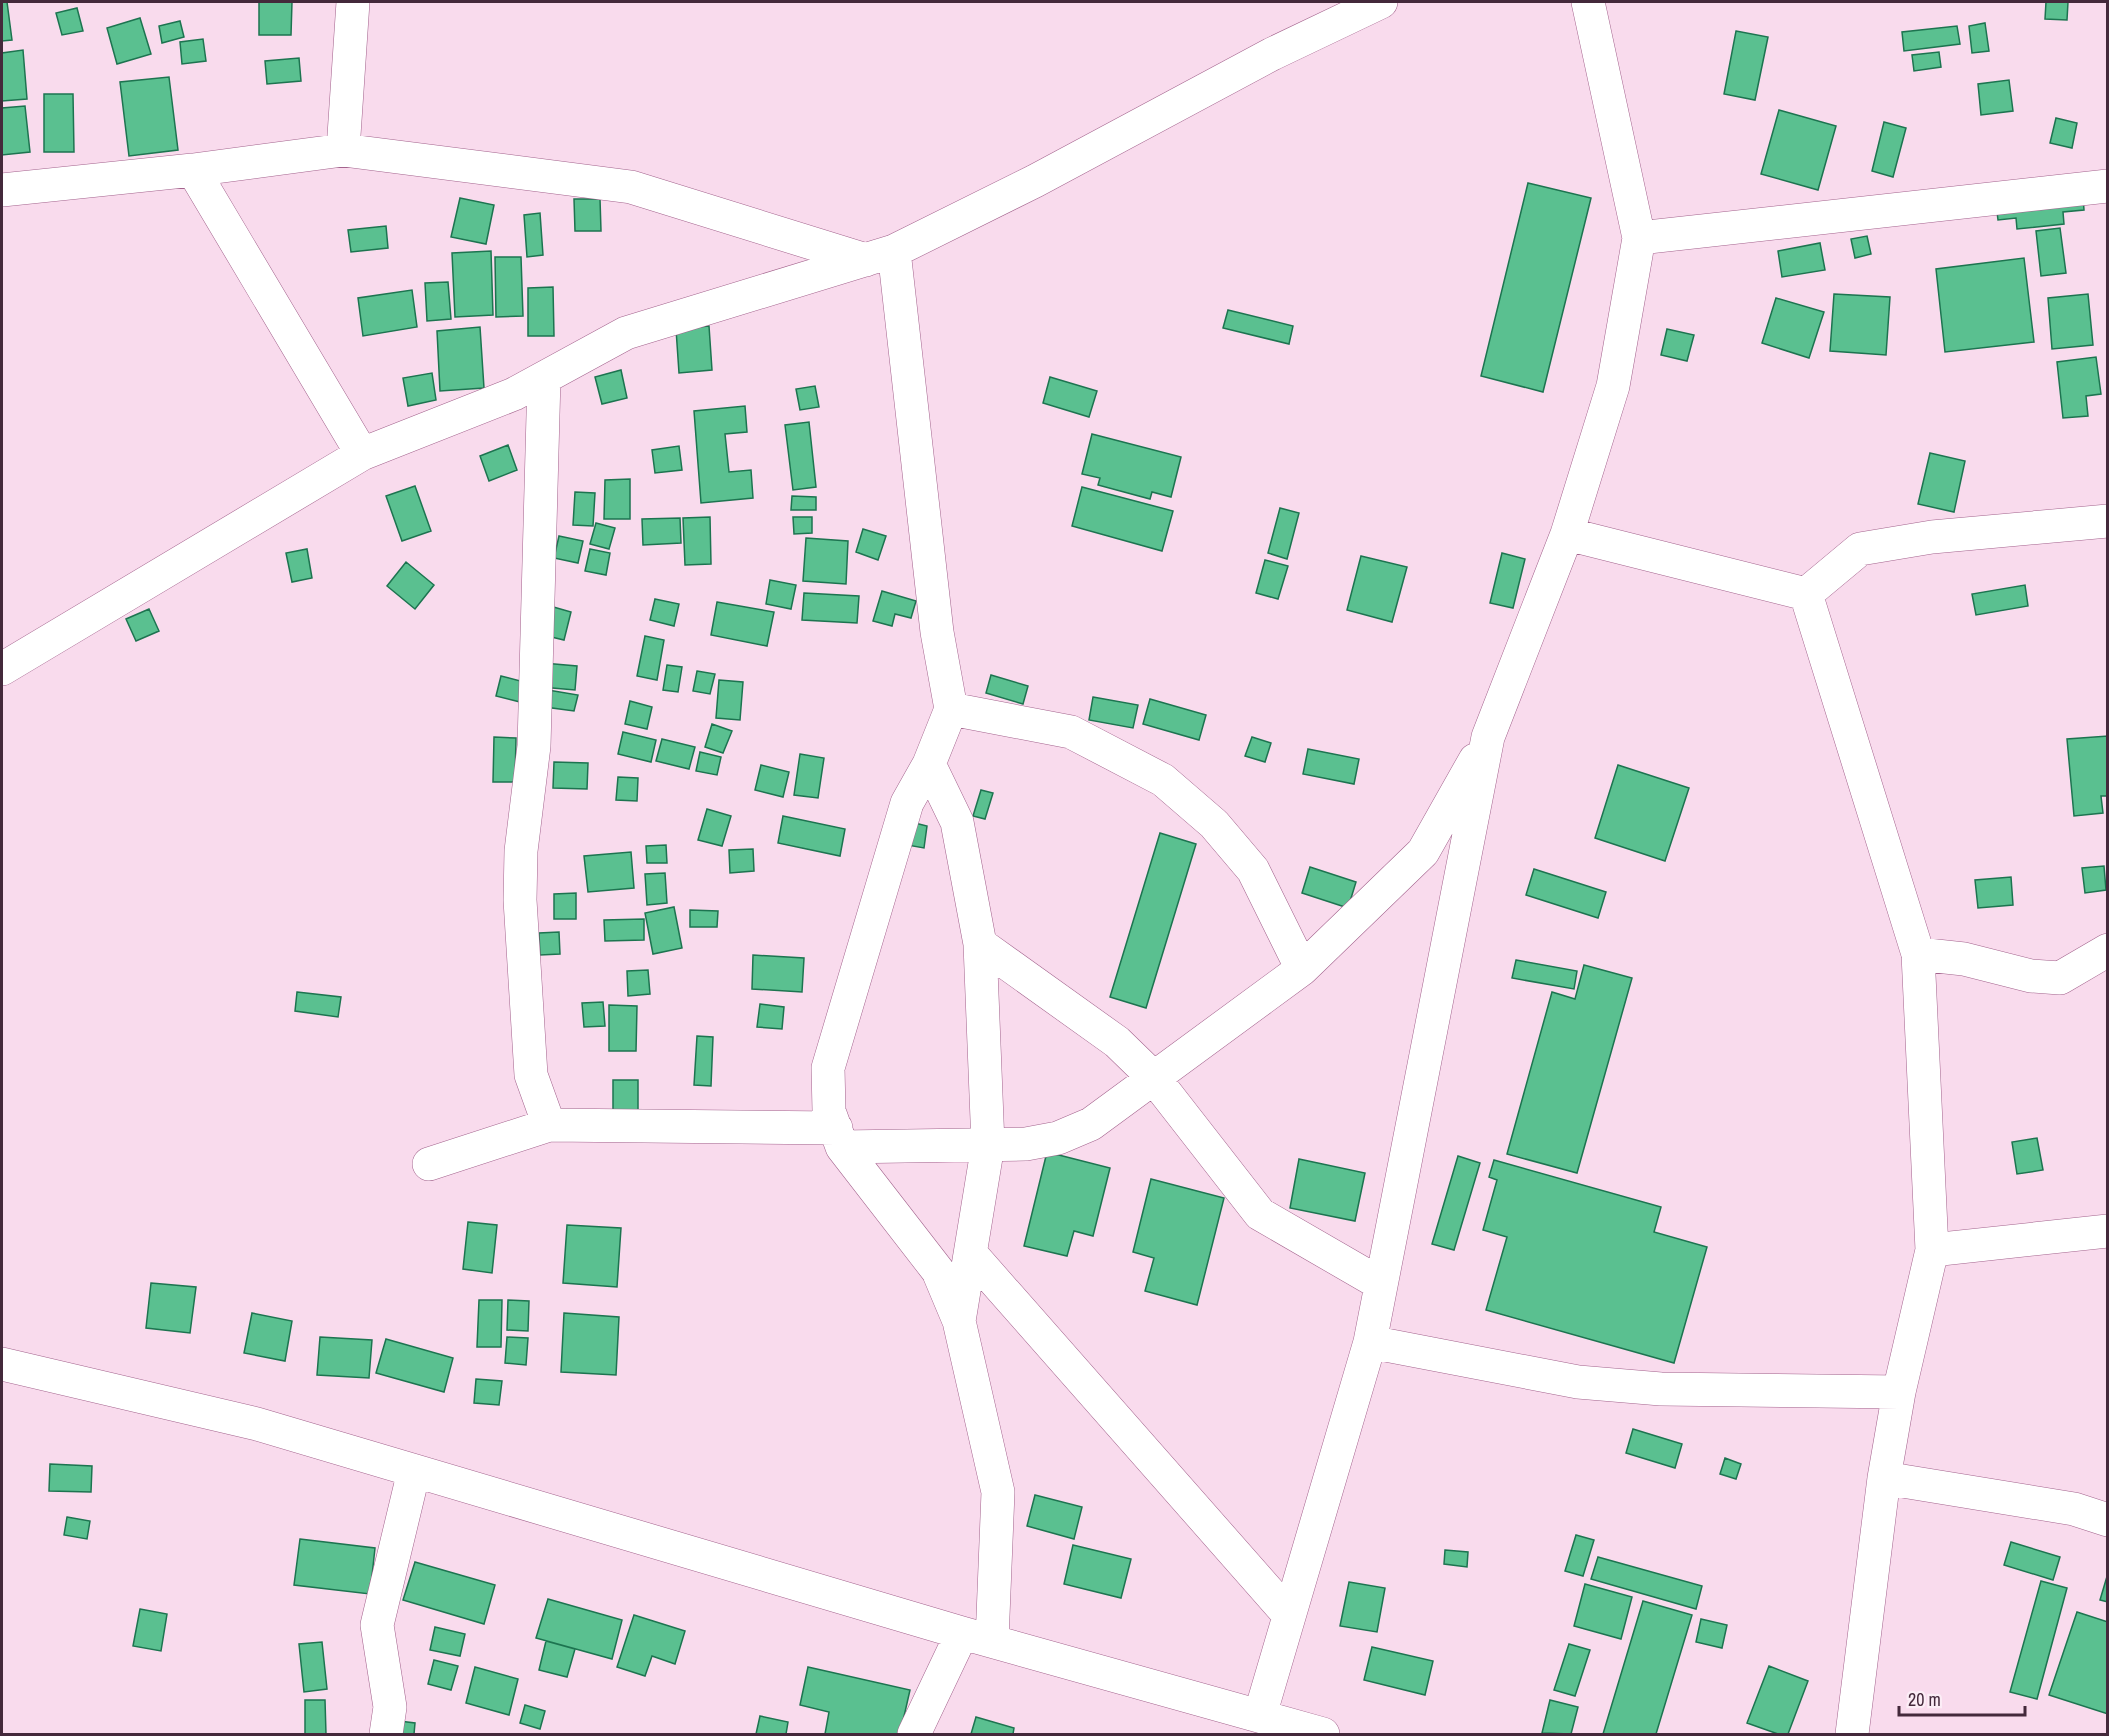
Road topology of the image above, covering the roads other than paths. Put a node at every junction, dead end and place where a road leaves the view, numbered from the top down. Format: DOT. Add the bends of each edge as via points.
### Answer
graph roads {
  1 [pos="353,2"];
  2 [pos="1381,2"];
  3 [pos="1588,2"];
  4 [pos="343,150"];
  5 [pos="193,170"];
  6 [pos="2108,186"];
  7 [pos="2,190"];
  8 [pos="1639,238"];
  9 [pos="880,256"];
  10 [pos="544,378"];
  11 [pos="362,454"];
  12 [pos="2108,521"];
  13 [pos="1567,534"];
  14 [pos="1806,594"];
  15 [pos="2,669"];
  16 [pos="951,709"];
  17 [pos="1488,737"];
  18 [pos="929,764"];
  19 [pos="980,944"];
  20 [pos="2108,950"];
  21 [pos="1918,954"];
  22 [pos="1302,969"];
  23 [pos="1154,1078"];
  24 [pos="549,1125"];
  25 [pos="839,1138"];
  26 [pos="988,1145"];
  27 [pos="429,1164"];
  28 [pos="2108,1231"];
  29 [pos="1932,1250"];
  30 [pos="971,1254"];
  31 [pos="1381,1284"];
  32 [pos="960,1322"];
  33 [pos="1370,1342"];
  34 [pos="2,1364"];
  35 [pos="1899,1392"];
  36 [pos="414,1471"];
  37 [pos="1884,1478"];
  38 [pos="2108,1520"];
  39 [pos="1289,1615"];
  40 [pos="977,1637"];
  41 [pos="1260,1715"];
  42 [pos="386,1734"];
  43 [pos="914,1734"];
  44 [pos="1323,1734"];
  45 [pos="1852,1734"];
  1 -- 4 [label="street"];
  2 -- 9 [label="street" via="1272,54 1035,181"];
  3 -- 8 [label="street"];
  4 -- 5 [label="street"];
  4 -- 9 [label="street" via="631,187"];
  5 -- 7 [label="street"];
  5 -- 11 [label="street"];
  6 -- 8 [label="street"];
  8 -- 13 [label="street" via="1613,386"];
  9 -- 10 [label="street" via="626,333"];
  9 -- 16 [label="street"];
  10 -- 11 [label="street" via="514,394"];
  10 -- 24 [label="street" via="534,746 521,850 520,900 531,1075"];
  11 -- 15 [label="street"];
  12 -- 14 [label="street" via="1932,537 1860,549"];
  13 -- 14 [label="street"];
  13 -- 17 [label="street"];
  14 -- 21 [label="street"];
  16 -- 18 [label="street"];
  16 -- 22 [label="street" via="1071,732 1162,780 1214,824 1253,870"];
  17 -- 22 [label="street" via="1423,852"];
  17 -- 31 [label="street"];
  18 -- 19 [label="street" via="957,822"];
  18 -- 25 [label="street" via="907,803 828,1068 830,1111"];
  19 -- 23 [label="street" via="1117,1042"];
  19 -- 26 [label="street"];
  20 -- 21 [label="street" via="2060,978"];
  21 -- 29 [label="street"];
  22 -- 23 [label="street"];
  23 -- 26 [label="street" via="1091,1124 1069,1133 1026,1144"];
  23 -- 31 [label="street" via="1260,1214"];
  24 -- 25 [label="street"];
  24 -- 27 [label="street"];
  25 -- 26 [label="street"];
  25 -- 32 [label="street" via="938,1271"];
  26 -- 30 [label="street"];
  28 -- 29 [label="street"];
  29 -- 35 [label="street"];
  30 -- 32 [label="street"];
  30 -- 39 [label="street"];
  31 -- 33 [label="street"];
  32 -- 40 [label="street" via="998,1492"];
  33 -- 35 [label="street" via="1578,1382 1661,1389"];
  33 -- 39 [label="street"];
  34 -- 36 [label="street" via="257,1424"];
  35 -- 37 [label="street"];
  36 -- 40 [label="street"];
  36 -- 42 [label="street" via="377,1625 390,1707"];
  37 -- 38 [label="street" via="2074,1509"];
  37 -- 45 [label="street"];
  39 -- 41 [label="street"];
  40 -- 41 [label="street"];
  40 -- 43 [label="street"];
  41 -- 44 [label="street"];
}
